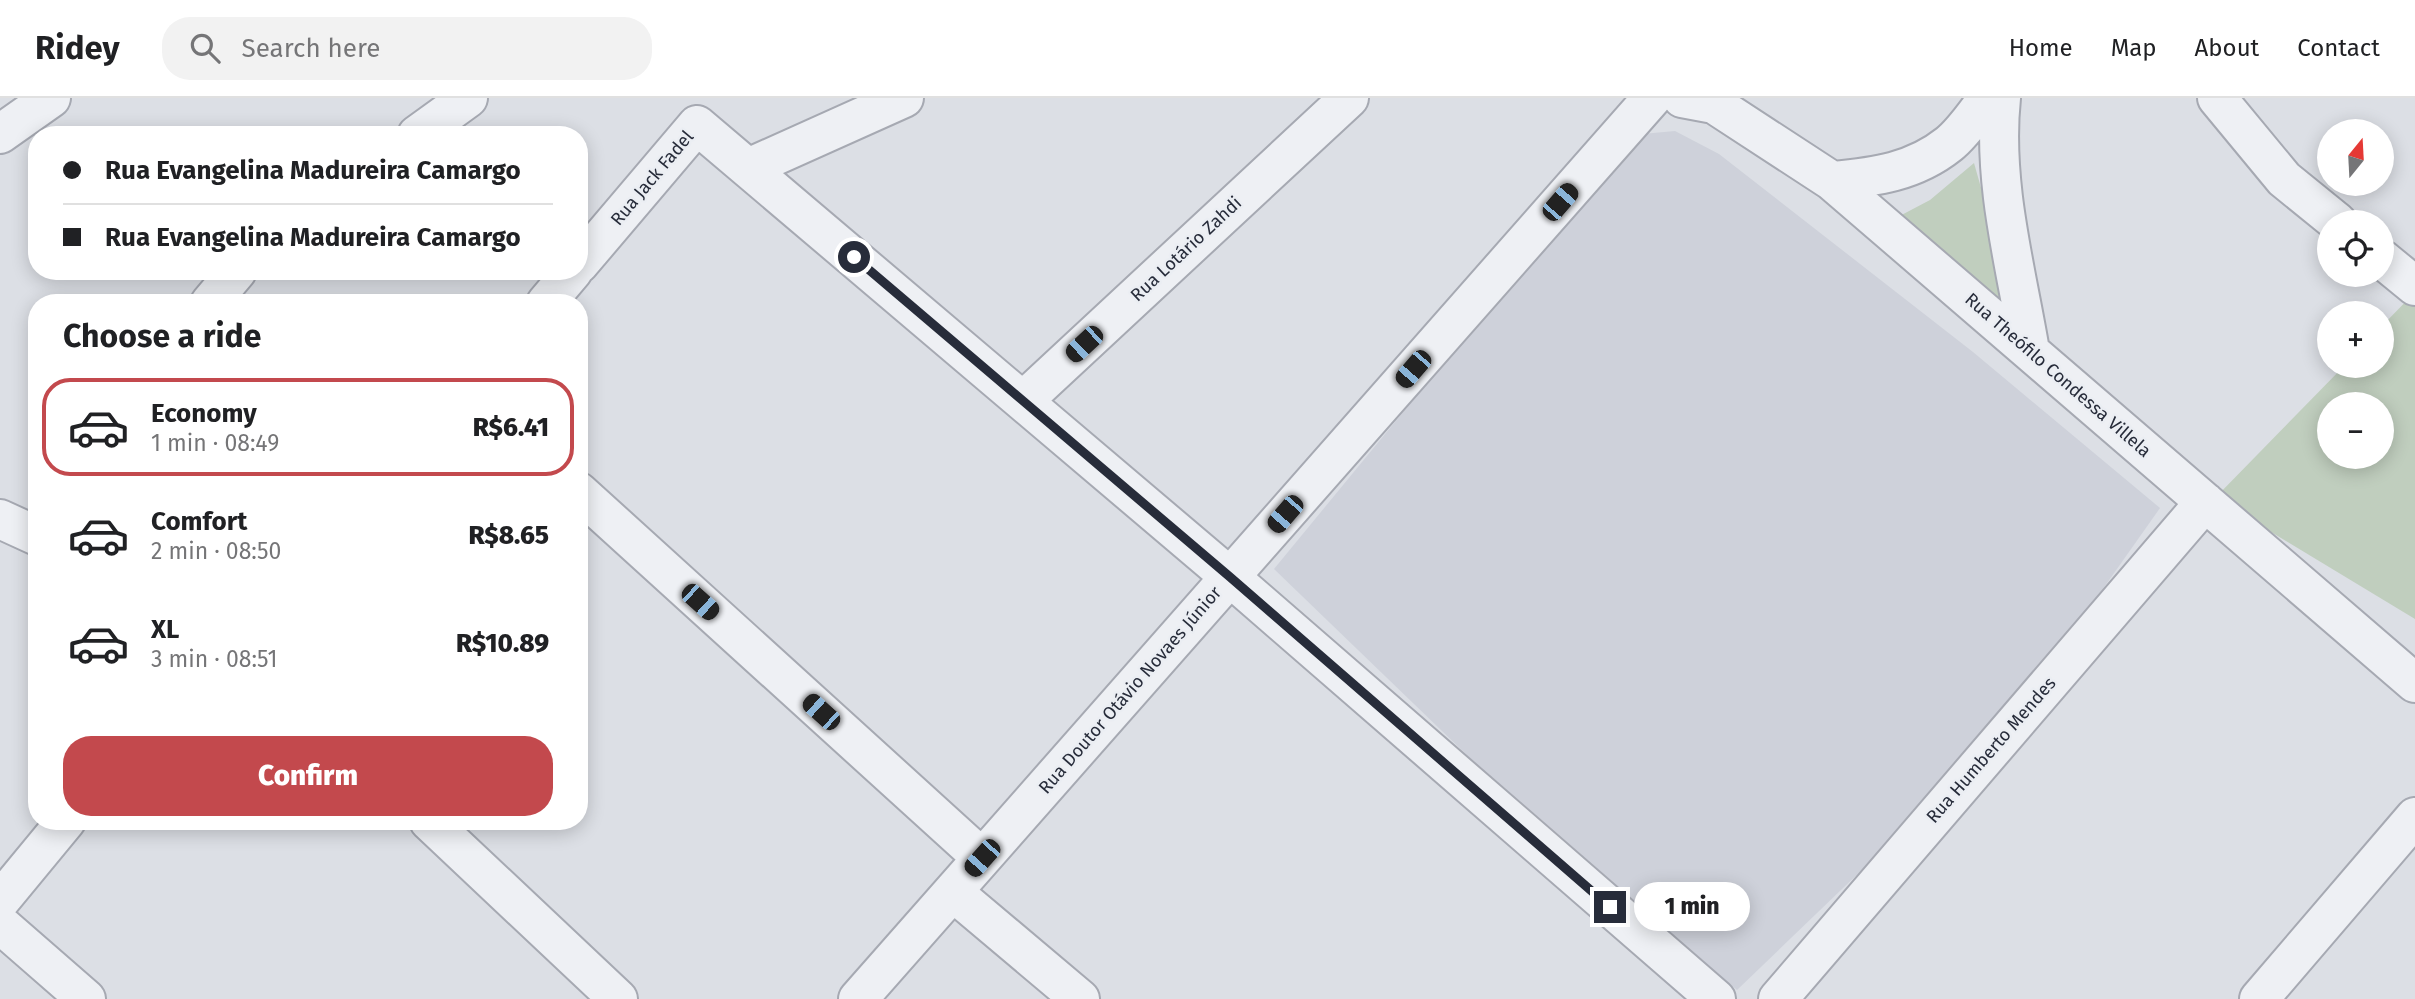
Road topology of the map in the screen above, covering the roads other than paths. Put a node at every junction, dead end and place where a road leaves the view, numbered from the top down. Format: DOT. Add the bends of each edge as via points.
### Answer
graph roads {
  1 [pos="51,98"];
  2 [pos="468,98"];
  3 [pos="904,98"];
  4 [pos="1349,98"];
  5 [pos="1652,98"];
  6 [pos="1682,98"];
  7 [pos="1988,98"];
  8 [pos="2001,98"];
  9 [pos="2217,98"];
  10 [pos="695,111"];
  11 [pos="429,126"];
  12 [pos="0,134"];
  13 [pos="748,168"];
  14 [pos="1832,181"];
  15 [pos="2323,210"];
  16 [pos="588,252"];
  17 [pos="2394,269"];
  18 [pos="229,280"];
  19 [pos="565,280"];
  20 [pos="2415,286"];
  21 [pos="218,294"];
  22 [pos="554,294"];
  23 [pos="2030,351"];
  24 [pos="1023,401"];
  25 [pos="588,500"];
  26 [pos="2205,502"];
  27 [pos="1230,577"];
  28 [pos="2415,683"];
  29 [pos="2415,817"];
  30 [pos="59,830"];
  31 [pos="439,830"];
  32 [pos="982,858"];
  33 [pos="953,891"];
  34 [pos="0,901"];
  35 [pos="0,924"];
  36 [pos="86,999"];
  37 [pos="618,999"];
  38 [pos="859,999"];
  39 [pos="1080,999"];
  40 [pos="1716,999"];
  41 [pos="1778,999"];
  42 [pos="2259,999"];
  1 -- 12 [label="street"];
  2 -- 11 [label="street"];
  3 -- 13 [label="street"];
  4 -- 24 [label="street, Rua Lotário Zahdi"];
  5 -- 27 [label="street, Rua Doutor Otávio Novaes Júnior"];
  6 -- 14 [label="street, Rua Theófilo Condessa Villela" via="1714,104"];
  7 -- 14 [label="street" via="1950,143 1922,161 1884,177"];
  8 -- 23 [label="street" via="2000,187"];
  9 -- 15 [label="street" via="2284,178"];
  10 -- 13 [label="street"];
  10 -- 16 [label="street, Rua Jack Fadel"];
  13 -- 24 [label="street"];
  14 -- 23 [label="street, Rua Theófilo Condessa Villela"];
  17 -- 20 [label="street"];
  18 -- 21 [label="street"];
  19 -- 22 [label="street"];
  23 -- 26 [label="street, Rua Theófilo Condessa Villela"];
  24 -- 27 [label="street"];
  25 -- 32 [label="street"];
  26 -- 28 [label="street, Rua Theófilo Condessa Villela"];
  26 -- 41 [label="street, Rua Humberto Mendes"];
  27 -- 32 [label="street, Rua Doutor Otávio Novaes Júnior"];
  27 -- 40 [label="street"];
  29 -- 42 [label="street"];
  30 -- 34 [label="street"];
  31 -- 37 [label="street"];
  32 -- 33 [label="street, Rua Doutor Otávio Novaes Júnior"];
  33 -- 38 [label="street, Rua Doutor Otávio Novaes Júnior"];
  33 -- 39 [label="street"];
  35 -- 36 [label="street"];
}
